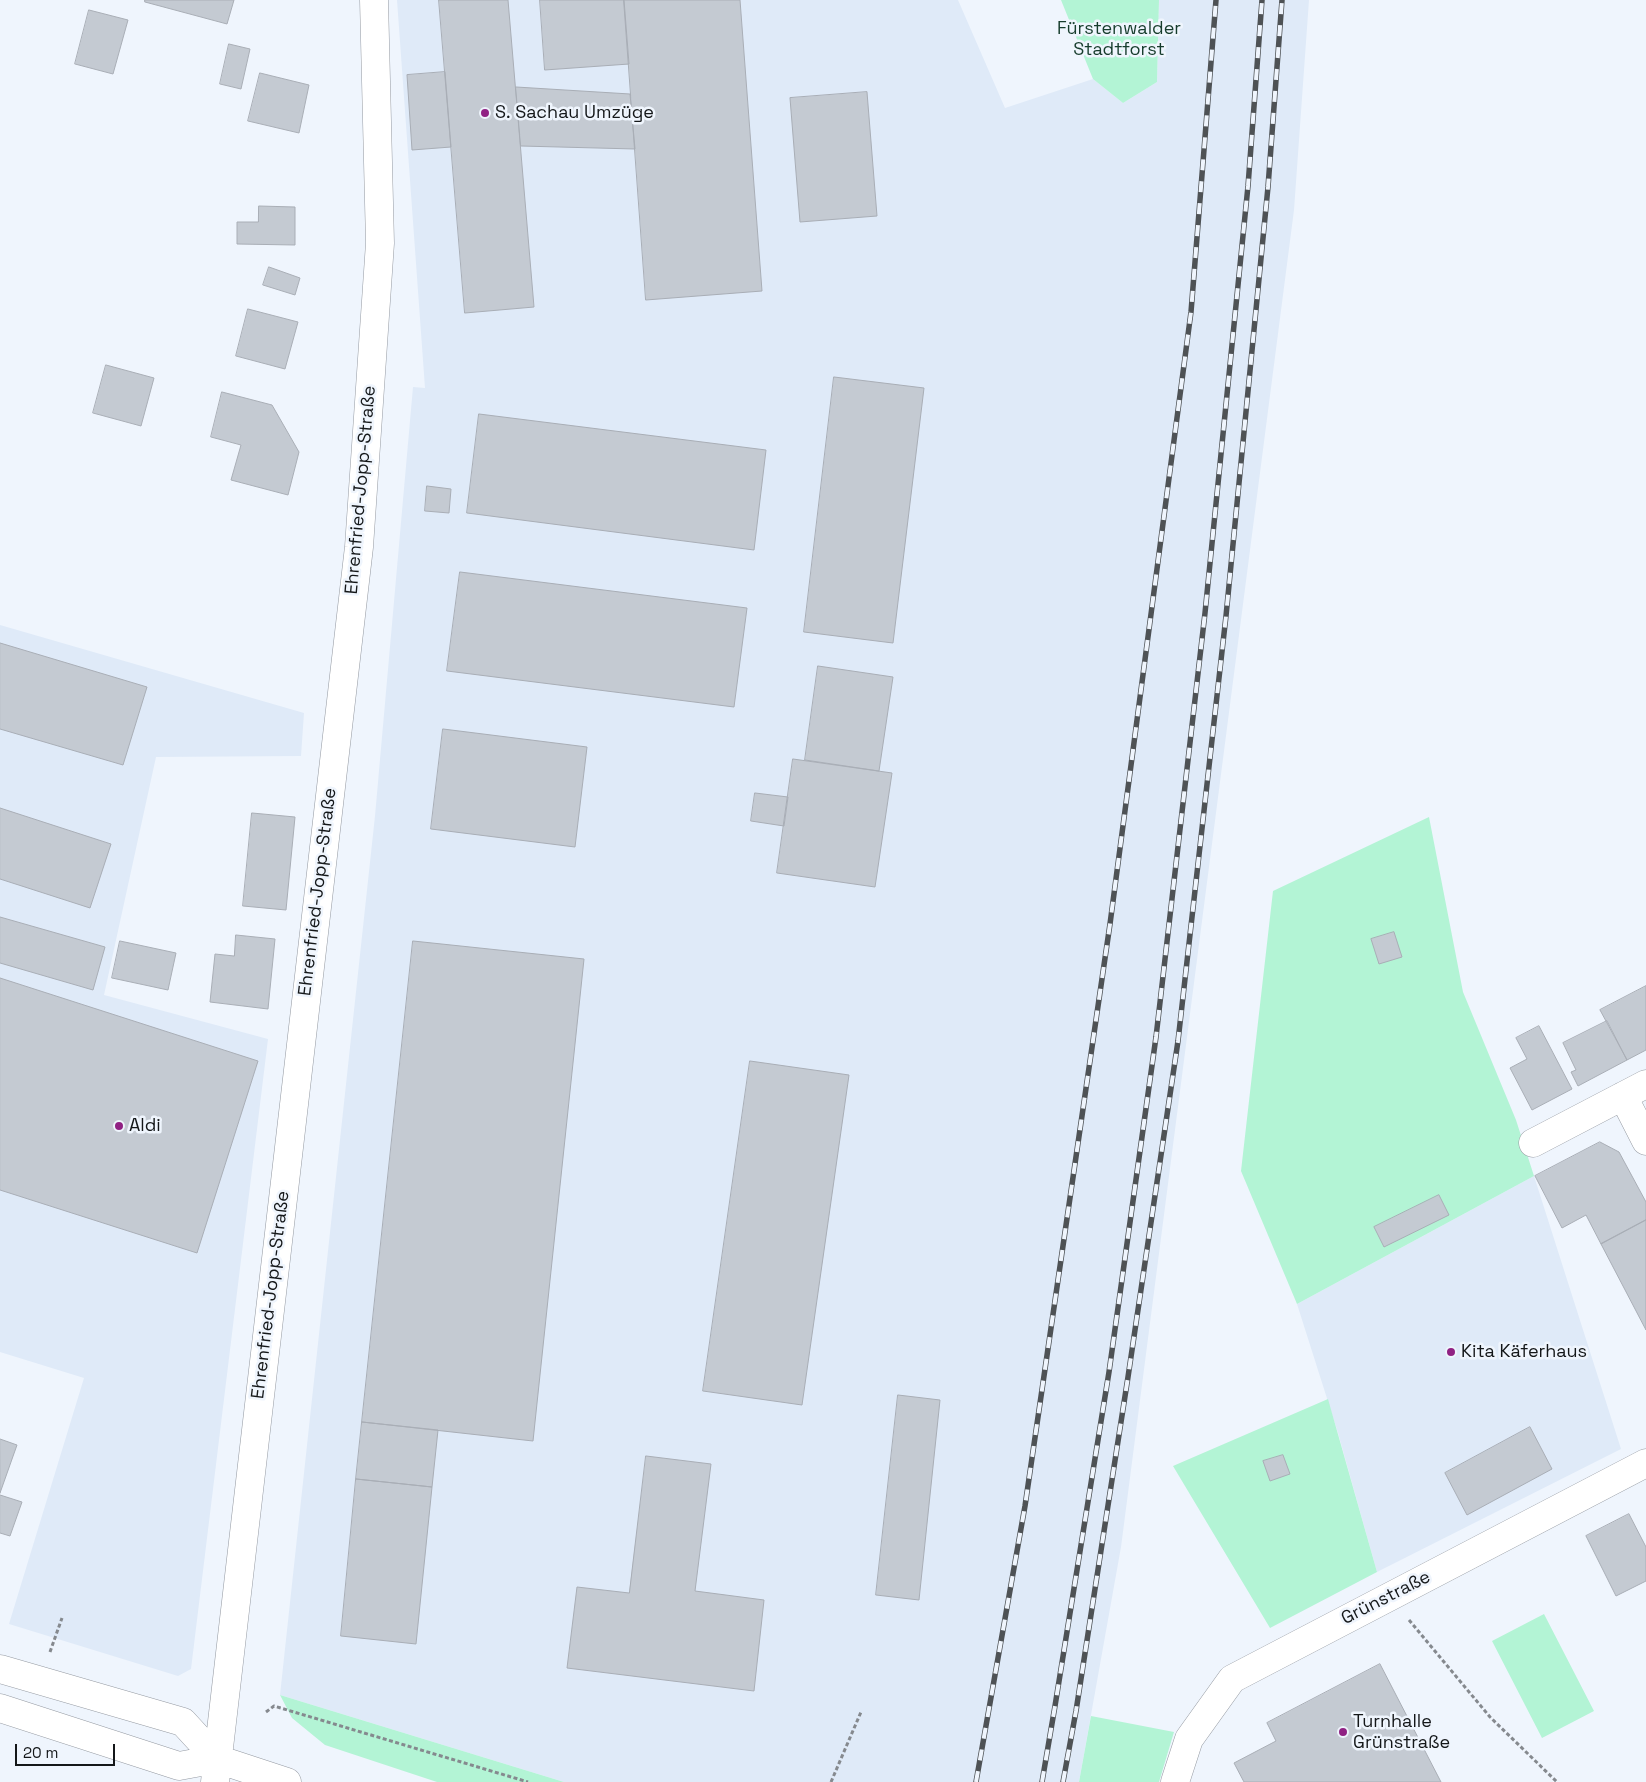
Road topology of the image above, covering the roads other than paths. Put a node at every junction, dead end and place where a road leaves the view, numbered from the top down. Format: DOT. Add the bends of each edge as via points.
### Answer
graph roads {
  1 [pos="374,0"];
  2 [pos="1634,1090"];
  3 [pos="1646,1141"];
  4 [pos="1533,1143"];
  5 [pos="1646,1463"];
  6 [pos="0,1670"];
  7 [pos="0,1708"];
  8 [pos="216,1771"];
  9 [pos="287,1782"];
  10 [pos="1175,1782"];
  1 -- 8 [label="street, Ehrenfried-Jopp-Straße" via="380,243 359,547"];
  2 -- 3 [label="street"];
  2 -- 4 [label="street"];
  5 -- 10 [label="street, Grünstraße" via="1232,1679 1189,1739"];
  6 -- 8 [label="street" via="183,1722"];
  7 -- 8 [label="street" via="179,1766"];
  8 -- 9 [label="street"];
}
